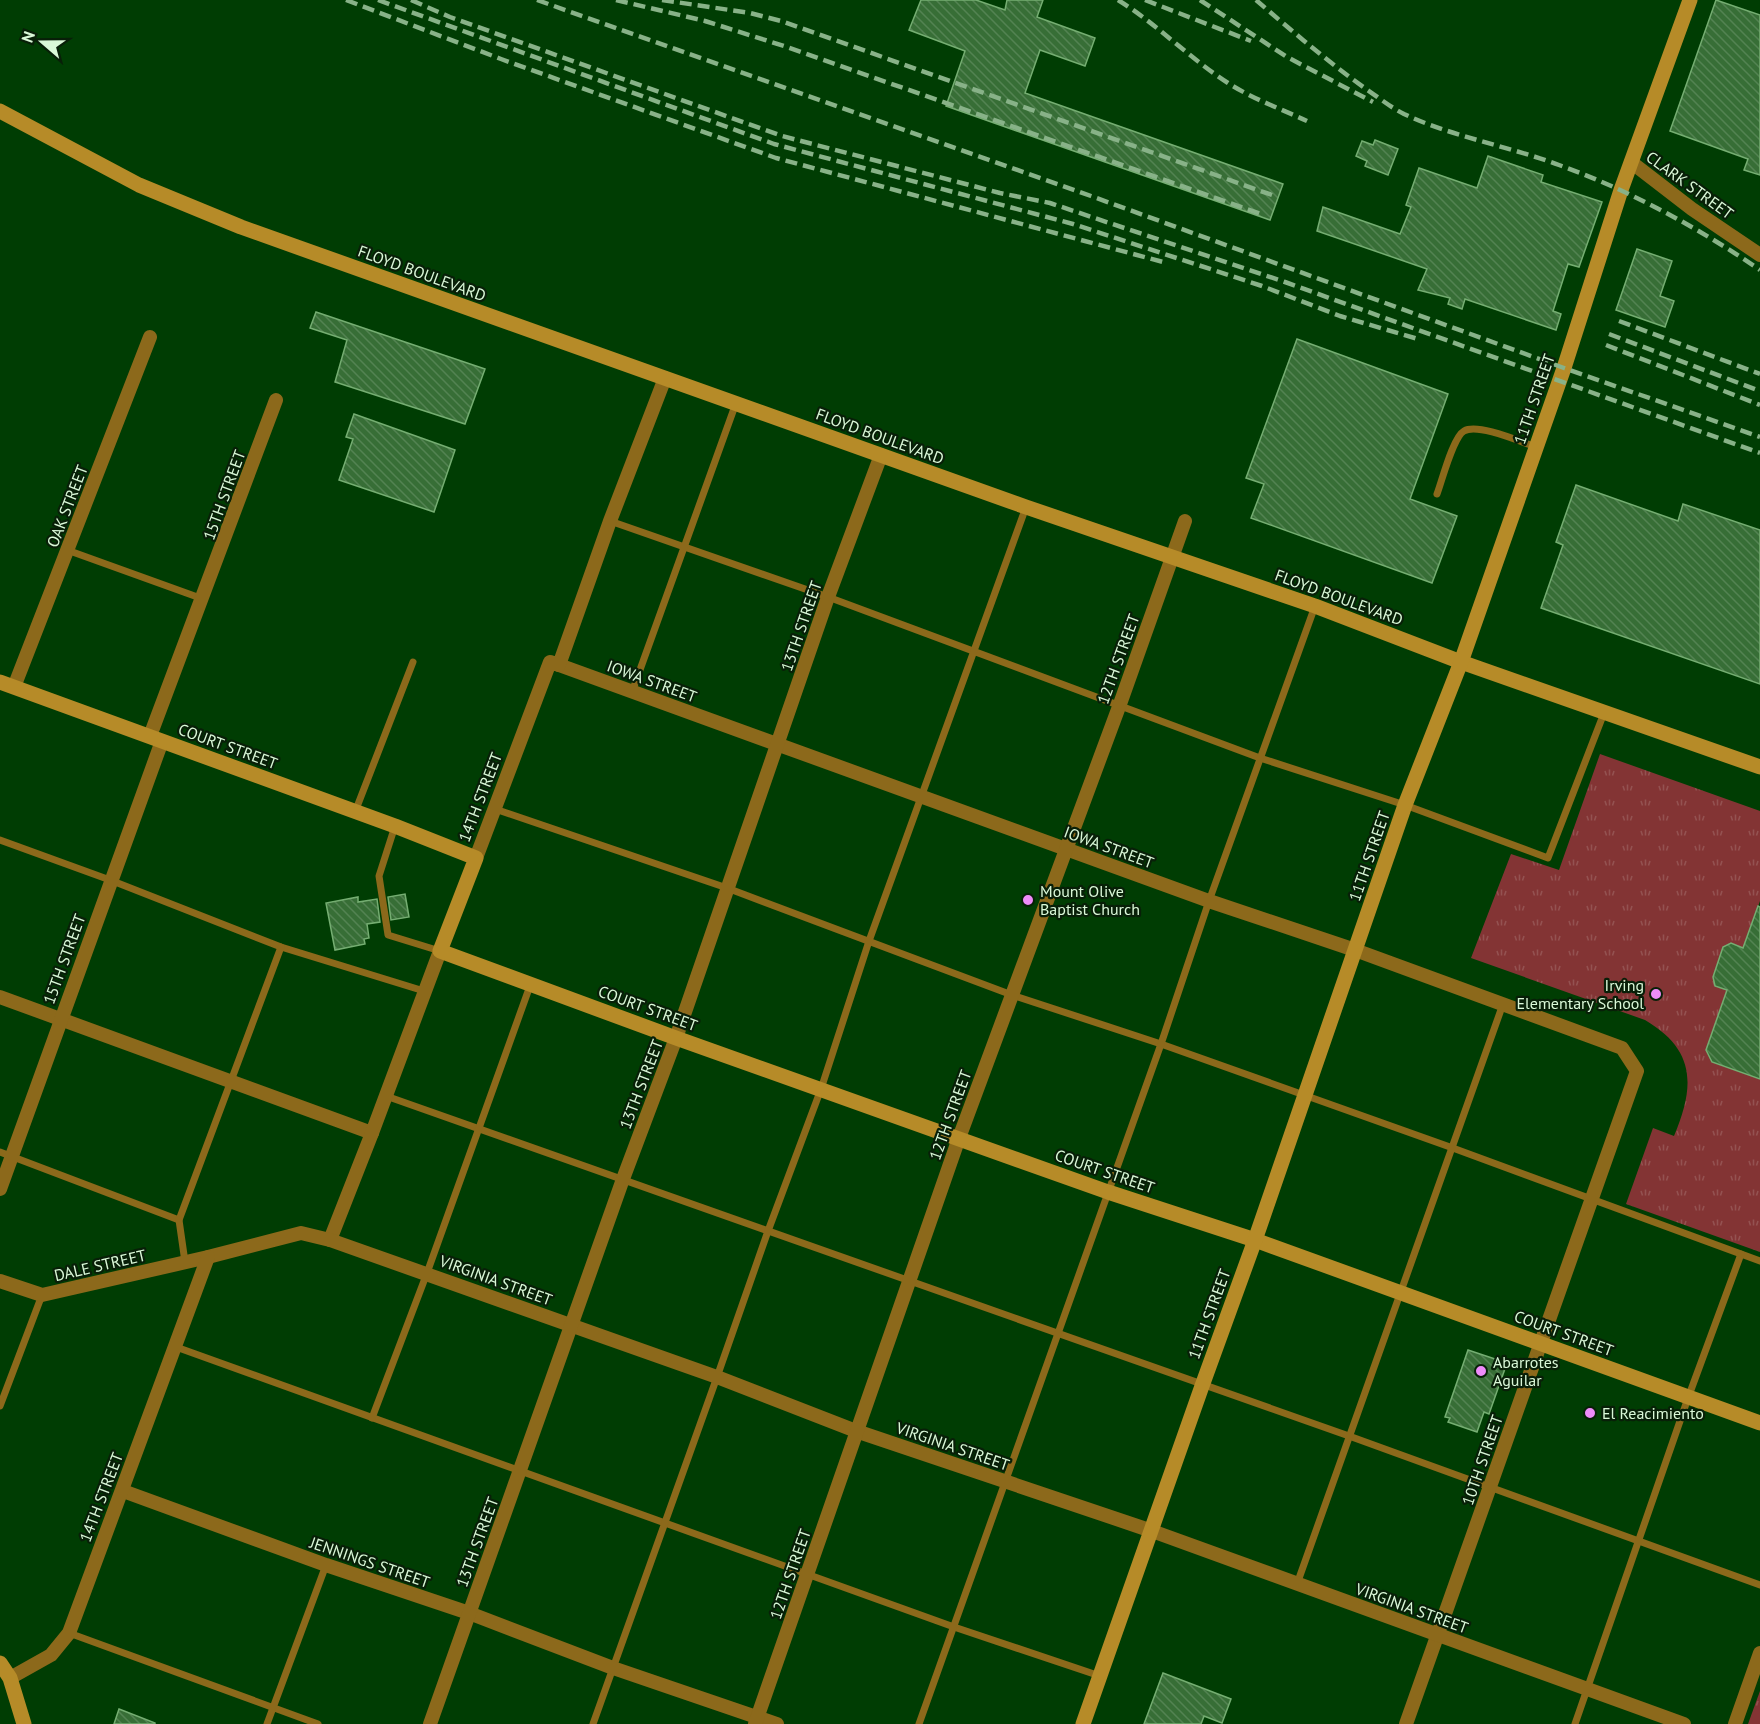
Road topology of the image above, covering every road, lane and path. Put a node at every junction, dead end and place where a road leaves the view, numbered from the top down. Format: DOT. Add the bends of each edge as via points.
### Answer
graph roads {
  1 [pos="1690,0"];
  2 [pos="0,111"];
  3 [pos="1631,162"];
  4 [pos="1760,255"];
  5 [pos="150,337"];
  6 [pos="664,378"];
  7 [pos="276,400"];
  8 [pos="735,403"];
  9 [pos="1536,447"];
  10 [pos="880,455"];
  11 [pos="1437,494"];
  12 [pos="1026,507"];
  13 [pos="610,521"];
  14 [pos="1185,521"];
  15 [pos="684,547"];
  16 [pos="68,550"];
  17 [pos="1172,558"];
  18 [pos="828,597"];
  19 [pos="203,599"];
  20 [pos="1315,606"];
  21 [pos="973,651"];
  22 [pos="413,662"];
  23 [pos="1461,662"];
  24 [pos="559,665"];
  25 [pos="7,685"];
  26 [pos="632,692"];
  27 [pos="1120,704"];
  28 [pos="1605,711"];
  29 [pos="156,739"];
  30 [pos="778,744"];
  31 [pos="1260,758"];
  32 [pos="1760,767"];
  33 [pos="922,797"];
  34 [pos="1406,805"];
  35 [pos="495,809"];
  36 [pos="355,812"];
  37 [pos="395,826"];
  38 [pos="0,840"];
  39 [pos="1066,849"];
  40 [pos="476,858"];
  41 [pos="110,880"];
  42 [pos="727,888"];
  43 [pos="1209,901"];
  44 [pos="869,940"];
  45 [pos="281,947"];
  46 [pos="1355,950"];
  47 [pos="440,951"];
  48 [pos="531,983"];
  49 [pos="424,991"];
  50 [pos="1012,995"];
  51 [pos="0,997"];
  52 [pos="1503,1004"];
  53 [pos="61,1018"];
  54 [pos="676,1038"];
  55 [pos="1161,1044"];
  56 [pos="1637,1071"];
  57 [pos="232,1082"];
  58 [pos="821,1089"];
  59 [pos="386,1096"];
  60 [pos="1305,1096"];
  61 [pos="479,1130"];
  62 [pos="372,1133"];
  63 [pos="959,1138"];
  64 [pos="1450,1147"];
  65 [pos="6,1155"];
  66 [pos="623,1179"];
  67 [pos="0,1188"];
  68 [pos="1108,1192"];
  69 [pos="1592,1199"];
  70 [pos="179,1220"];
  71 [pos="768,1231"];
  72 [pos="330,1240"];
  73 [pos="1255,1240"];
  74 [pos="1742,1254"];
  75 [pos="208,1257"];
  76 [pos="1760,1261"];
  77 [pos="185,1262"];
  78 [pos="427,1273"];
  79 [pos="0,1281"];
  80 [pos="910,1282"];
  81 [pos="1399,1292"];
  82 [pos="42,1296"];
  83 [pos="572,1325"];
  84 [pos="1059,1334"];
  85 [pos="1541,1343"];
  86 [pos="176,1347"];
  87 [pos="717,1377"];
  88 [pos="1202,1386"];
  89 [pos="1688,1398"];
  90 [pos="0,1406"];
  91 [pos="372,1418"];
  92 [pos="1760,1423"];
  93 [pos="856,1431"];
  94 [pos="1349,1436"];
  95 [pos="520,1471"];
  96 [pos="1007,1482"];
  97 [pos="1490,1487"];
  98 [pos="123,1491"];
  99 [pos="664,1522"];
  100 [pos="1152,1531"];
  101 [pos="1639,1541"];
  102 [pos="326,1565"];
  103 [pos="808,1573"];
  104 [pos="1297,1584"];
  105 [pos="1760,1585"];
  106 [pos="469,1613"];
  107 [pos="954,1627"];
  108 [pos="69,1633"];
  109 [pos="1438,1635"];
  110 [pos="1760,1653"];
  111 [pos="0,1663"];
  112 [pos="613,1668"];
  113 [pos="1100,1676"];
  114 [pos="10,1678"];
  115 [pos="1588,1689"];
  116 [pos="273,1708"];
  117 [pos="757,1721"];
  118 [pos="24,1724"];
  119 [pos="267,1724"];
  120 [pos="318,1724"];
  121 [pos="430,1724"];
  122 [pos="593,1724"];
  123 [pos="777,1724"];
  124 [pos="919,1724"];
  125 [pos="1083,1724"];
  126 [pos="1406,1724"];
  127 [pos="1575,1724"];
  128 [pos="1684,1724"];
  129 [pos="1735,1724"];
  1 -- 3 [label="main road, 11TH STREET"];
  2 -- 6 [label="main road, FLOYD BOULEVARD" via="139,185 242,227"];
  3 -- 4 [label="street, CLARK STREET"];
  3 -- 9 [label="main road, 11TH STREET"];
  5 -- 16 [label="street, OAK STREET"];
  6 -- 8 [label="main road, FLOYD BOULEVARD"];
  6 -- 13 [label="street, 14TH STREET"];
  7 -- 19 [label="street, 15TH STREET"];
  8 -- 10 [label="main road, FLOYD BOULEVARD"];
  8 -- 15 [label="lane"];
  9 -- 11 [label="lane" via="1484,430 1464,431 1457,439"];
  9 -- 23 [label="main road, 11TH STREET"];
  10 -- 12 [label="main road, FLOYD BOULEVARD"];
  10 -- 18 [label="street, 13TH STREET"];
  12 -- 17 [label="main road, FLOYD BOULEVARD"];
  12 -- 21 [label="lane"];
  13 -- 15 [label="lane"];
  13 -- 24 [label="street, 14TH STREET"];
  14 -- 17 [label="street, 12TH STREET"];
  15 -- 18 [label="lane"];
  15 -- 26 [label="lane"];
  16 -- 19 [label="lane"];
  16 -- 25 [label="street, OAK STREET"];
  17 -- 20 [label="main road, FLOYD BOULEVARD"];
  17 -- 27 [label="street, 12TH STREET"];
  18 -- 21 [label="lane"];
  18 -- 30 [label="street, 13TH STREET"];
  19 -- 29 [label="street, 15TH STREET"];
  20 -- 23 [label="main road, FLOYD BOULEVARD"];
  20 -- 31 [label="lane"];
  21 -- 27 [label="lane"];
  21 -- 33 [label="lane"];
  22 -- 36 [label="lane"];
  23 -- 28 [label="main road, FLOYD BOULEVARD"];
  23 -- 34 [label="main road, 11TH STREET"];
  24 -- 26 [label="street, IOWA STREET"];
  24 -- 35 [label="street, 14TH STREET" via="550,662"];
  25 -- 29 [label="main road, COURT STREET"];
  26 -- 30 [label="street, IOWA STREET"];
  27 -- 31 [label="lane"];
  27 -- 39 [label="street, 12TH STREET"];
  28 -- 32 [label="main road, FLOYD BOULEVARD"];
  28 -- 34 [label="lane" via="1548,858"];
  29 -- 36 [label="main road, COURT STREET"];
  29 -- 41 [label="street, 15TH STREET"];
  30 -- 33 [label="street, IOWA STREET"];
  30 -- 42 [label="street, 13TH STREET"];
  31 -- 34 [label="lane"];
  31 -- 43 [label="lane"];
  33 -- 39 [label="street, IOWA STREET"];
  33 -- 44 [label="lane"];
  34 -- 46 [label="main road, 11TH STREET"];
  35 -- 40 [label="street, 14TH STREET"];
  35 -- 42 [label="lane"];
  36 -- 37 [label="main road, COURT STREET"];
  37 -- 40 [label="main road, COURT STREET"];
  37 -- 47 [label="lane" via="379,876 388,935"];
  38 -- 41 [label="lane"];
  39 -- 43 [label="street, IOWA STREET"];
  39 -- 50 [label="street, 12TH STREET"];
  40 -- 47 [label="main road, 14TH STREET"];
  41 -- 45 [label="lane"];
  41 -- 53 [label="street, 15TH STREET"];
  42 -- 44 [label="lane"];
  42 -- 54 [label="street, 13TH STREET"];
  43 -- 46 [label="street, IOWA STREET"];
  43 -- 55 [label="lane"];
  44 -- 50 [label="lane"];
  44 -- 58 [label="lane"];
  45 -- 49 [label="lane"];
  45 -- 57 [label="lane"];
  46 -- 52 [label="street, IOWA STREET"];
  46 -- 60 [label="main road, 11TH STREET"];
  47 -- 48 [label="main road, COURT STREET"];
  47 -- 49 [label="street, 14TH STREET"];
  48 -- 54 [label="main road, COURT STREET"];
  48 -- 61 [label="lane"];
  49 -- 59 [label="street, 14TH STREET"];
  50 -- 55 [label="lane"];
  50 -- 63 [label="street, 12TH STREET"];
  51 -- 53 [label="street"];
  52 -- 56 [label="street, IOWA STREET" via="1622,1048"];
  52 -- 64 [label="lane"];
  53 -- 57 [label="street"];
  53 -- 65 [label="street, 15TH STREET"];
  54 -- 58 [label="main road, COURT STREET"];
  54 -- 66 [label="street, 13TH STREET"];
  55 -- 60 [label="lane"];
  55 -- 68 [label="lane"];
  56 -- 69 [label="street, 10TH STREET"];
  57 -- 62 [label="street"];
  57 -- 70 [label="lane"];
  58 -- 63 [label="main road, COURT STREET"];
  58 -- 71 [label="lane"];
  59 -- 61 [label="lane"];
  59 -- 62 [label="street, 14TH STREET"];
  60 -- 64 [label="lane"];
  60 -- 73 [label="main road, 11TH STREET"];
  61 -- 66 [label="lane"];
  61 -- 78 [label="lane"];
  62 -- 72 [label="street, 14TH STREET"];
  63 -- 68 [label="main road, COURT STREET"];
  63 -- 80 [label="street, 12TH STREET"];
  64 -- 69 [label="lane"];
  64 -- 81 [label="lane"];
  65 -- 67 [label="street, 15TH STREET"];
  65 -- 70 [label="lane"];
  66 -- 71 [label="lane"];
  66 -- 83 [label="street, 13TH STREET"];
  68 -- 73 [label="main road, COURT STREET"];
  68 -- 84 [label="lane"];
  69 -- 74 [label="lane"];
  69 -- 85 [label="street, 10TH STREET"];
  70 -- 77 [label="lane"];
  71 -- 80 [label="lane"];
  71 -- 87 [label="lane"];
  72 -- 75 [label="street, VIRGINIA STREET" via="301,1233"];
  72 -- 78 [label="street, VIRGINIA STREET"];
  73 -- 81 [label="main road, COURT STREET"];
  73 -- 88 [label="main road, 11TH STREET"];
  74 -- 76 [label="lane"];
  74 -- 89 [label="lane"];
  75 -- 77 [label="street, DALE STREET"];
  75 -- 86 [label="street, 14TH STREET"];
  77 -- 82 [label="street, DALE STREET"];
  78 -- 83 [label="street, VIRGINIA STREET"];
  78 -- 91 [label="lane"];
  79 -- 82 [label="street, DALE STREET"];
  80 -- 84 [label="lane"];
  80 -- 93 [label="street, 12TH STREET"];
  81 -- 85 [label="main road, COURT STREET"];
  81 -- 94 [label="lane"];
  82 -- 90 [label="lane"];
  83 -- 87 [label="street, VIRGINIA STREET"];
  83 -- 95 [label="street, 13TH STREET"];
  84 -- 88 [label="lane"];
  84 -- 96 [label="lane"];
  85 -- 89 [label="main road, COURT STREET"];
  85 -- 97 [label="street, 10TH STREET"];
  86 -- 91 [label="lane"];
  86 -- 98 [label="street, 14TH STREET"];
  87 -- 93 [label="street, VIRGINIA STREET"];
  87 -- 99 [label="lane"];
  88 -- 94 [label="lane"];
  88 -- 100 [label="main road, 11TH STREET"];
  89 -- 92 [label="main road, COURT STREET"];
  89 -- 101 [label="lane"];
  91 -- 95 [label="lane"];
  93 -- 96 [label="street, VIRGINIA STREET"];
  93 -- 103 [label="street, 12TH STREET"];
  94 -- 97 [label="lane"];
  94 -- 104 [label="lane"];
  95 -- 99 [label="lane"];
  95 -- 106 [label="street, 13TH STREET"];
  96 -- 100 [label="street, VIRGINIA STREET"];
  96 -- 107 [label="lane"];
  97 -- 101 [label="lane"];
  97 -- 109 [label="street, 10TH STREET"];
  98 -- 102 [label="street, JENNINGS STREET"];
  98 -- 108 [label="street, 14TH STREET"];
  99 -- 103 [label="lane"];
  99 -- 112 [label="lane"];
  100 -- 104 [label="street, VIRGINIA STREET"];
  100 -- 113 [label="main road, 11TH STREET"];
  101 -- 105 [label="lane"];
  101 -- 115 [label="lane"];
  102 -- 106 [label="street, JENNINGS STREET"];
  102 -- 116 [label="lane"];
  103 -- 107 [label="lane"];
  103 -- 117 [label="street, 12TH STREET"];
  104 -- 109 [label="street, VIRGINIA STREET"];
  106 -- 112 [label="street, JENNINGS STREET"];
  106 -- 121 [label="street, 13TH STREET"];
  107 -- 113 [label="lane"];
  107 -- 124 [label="lane"];
  108 -- 114 [label="street, 14TH STREET" via="51,1655"];
  108 -- 116 [label="lane"];
  109 -- 115 [label="street, VIRGINIA STREET"];
  109 -- 126 [label="street, 10TH STREET"];
  110 -- 129 [label="street"];
  111 -- 114 [label="main road"];
  112 -- 117 [label="street, JENNINGS STREET"];
  112 -- 122 [label="lane"];
  113 -- 125 [label="main road, 11TH STREET"];
  114 -- 118 [label="main road"];
  115 -- 127 [label="lane"];
  115 -- 128 [label="street, VIRGINIA STREET"];
  116 -- 119 [label="lane"];
  116 -- 120 [label="lane"];
  117 -- 123 [label="street, JENNINGS STREET"];
}
